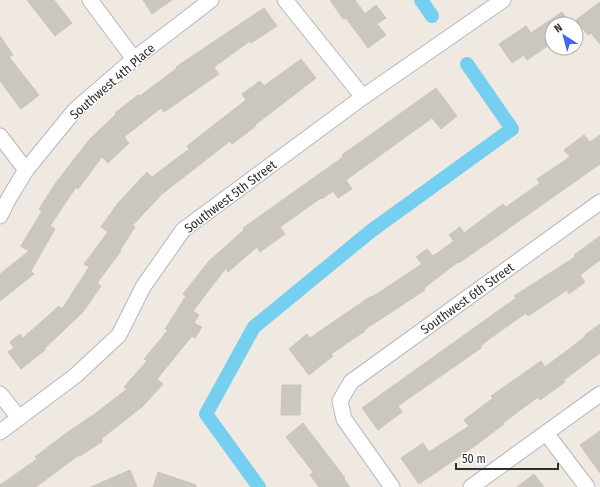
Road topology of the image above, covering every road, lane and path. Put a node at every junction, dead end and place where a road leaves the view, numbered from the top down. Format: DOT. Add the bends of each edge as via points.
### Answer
graph roads {
  1 [pos="90,0"];
  2 [pos="211,0"];
  3 [pos="286,0"];
  4 [pos="503,0"];
  5 [pos="134,59"];
  6 [pos="363,97"];
  7 [pos="0,136"];
  8 [pos="26,170"];
  9 [pos="600,202"];
  10 [pos="0,216"];
  11 [pos="0,394"];
  12 [pos="600,394"];
  13 [pos="19,418"];
  14 [pos="0,432"];
  15 [pos="546,433"];
  16 [pos="392,487"];
  17 [pos="471,487"];
  18 [pos="588,487"];
  1 -- 5 [label="street"];
  2 -- 5 [label="street, Southwest 4th Place"];
  3 -- 6 [label="street"];
  4 -- 6 [label="street, Southwest 5th Street"];
  5 -- 8 [label="street, Southwest 4th Place" via="75,110"];
  6 -- 13 [label="street, Southwest 5th Street" via="183,230 143,287 119,335 75,376"];
  7 -- 8 [label="street"];
  8 -- 10 [label="street, Southwest 4th Place"];
  9 -- 16 [label="street, Southwest 6th Street" via="351,382 340,401 344,419"];
  11 -- 13 [label="street"];
  12 -- 15 [label="street"];
  13 -- 14 [label="street, Southwest 5th Street"];
  15 -- 17 [label="street"];
  15 -- 18 [label="street"];
}
